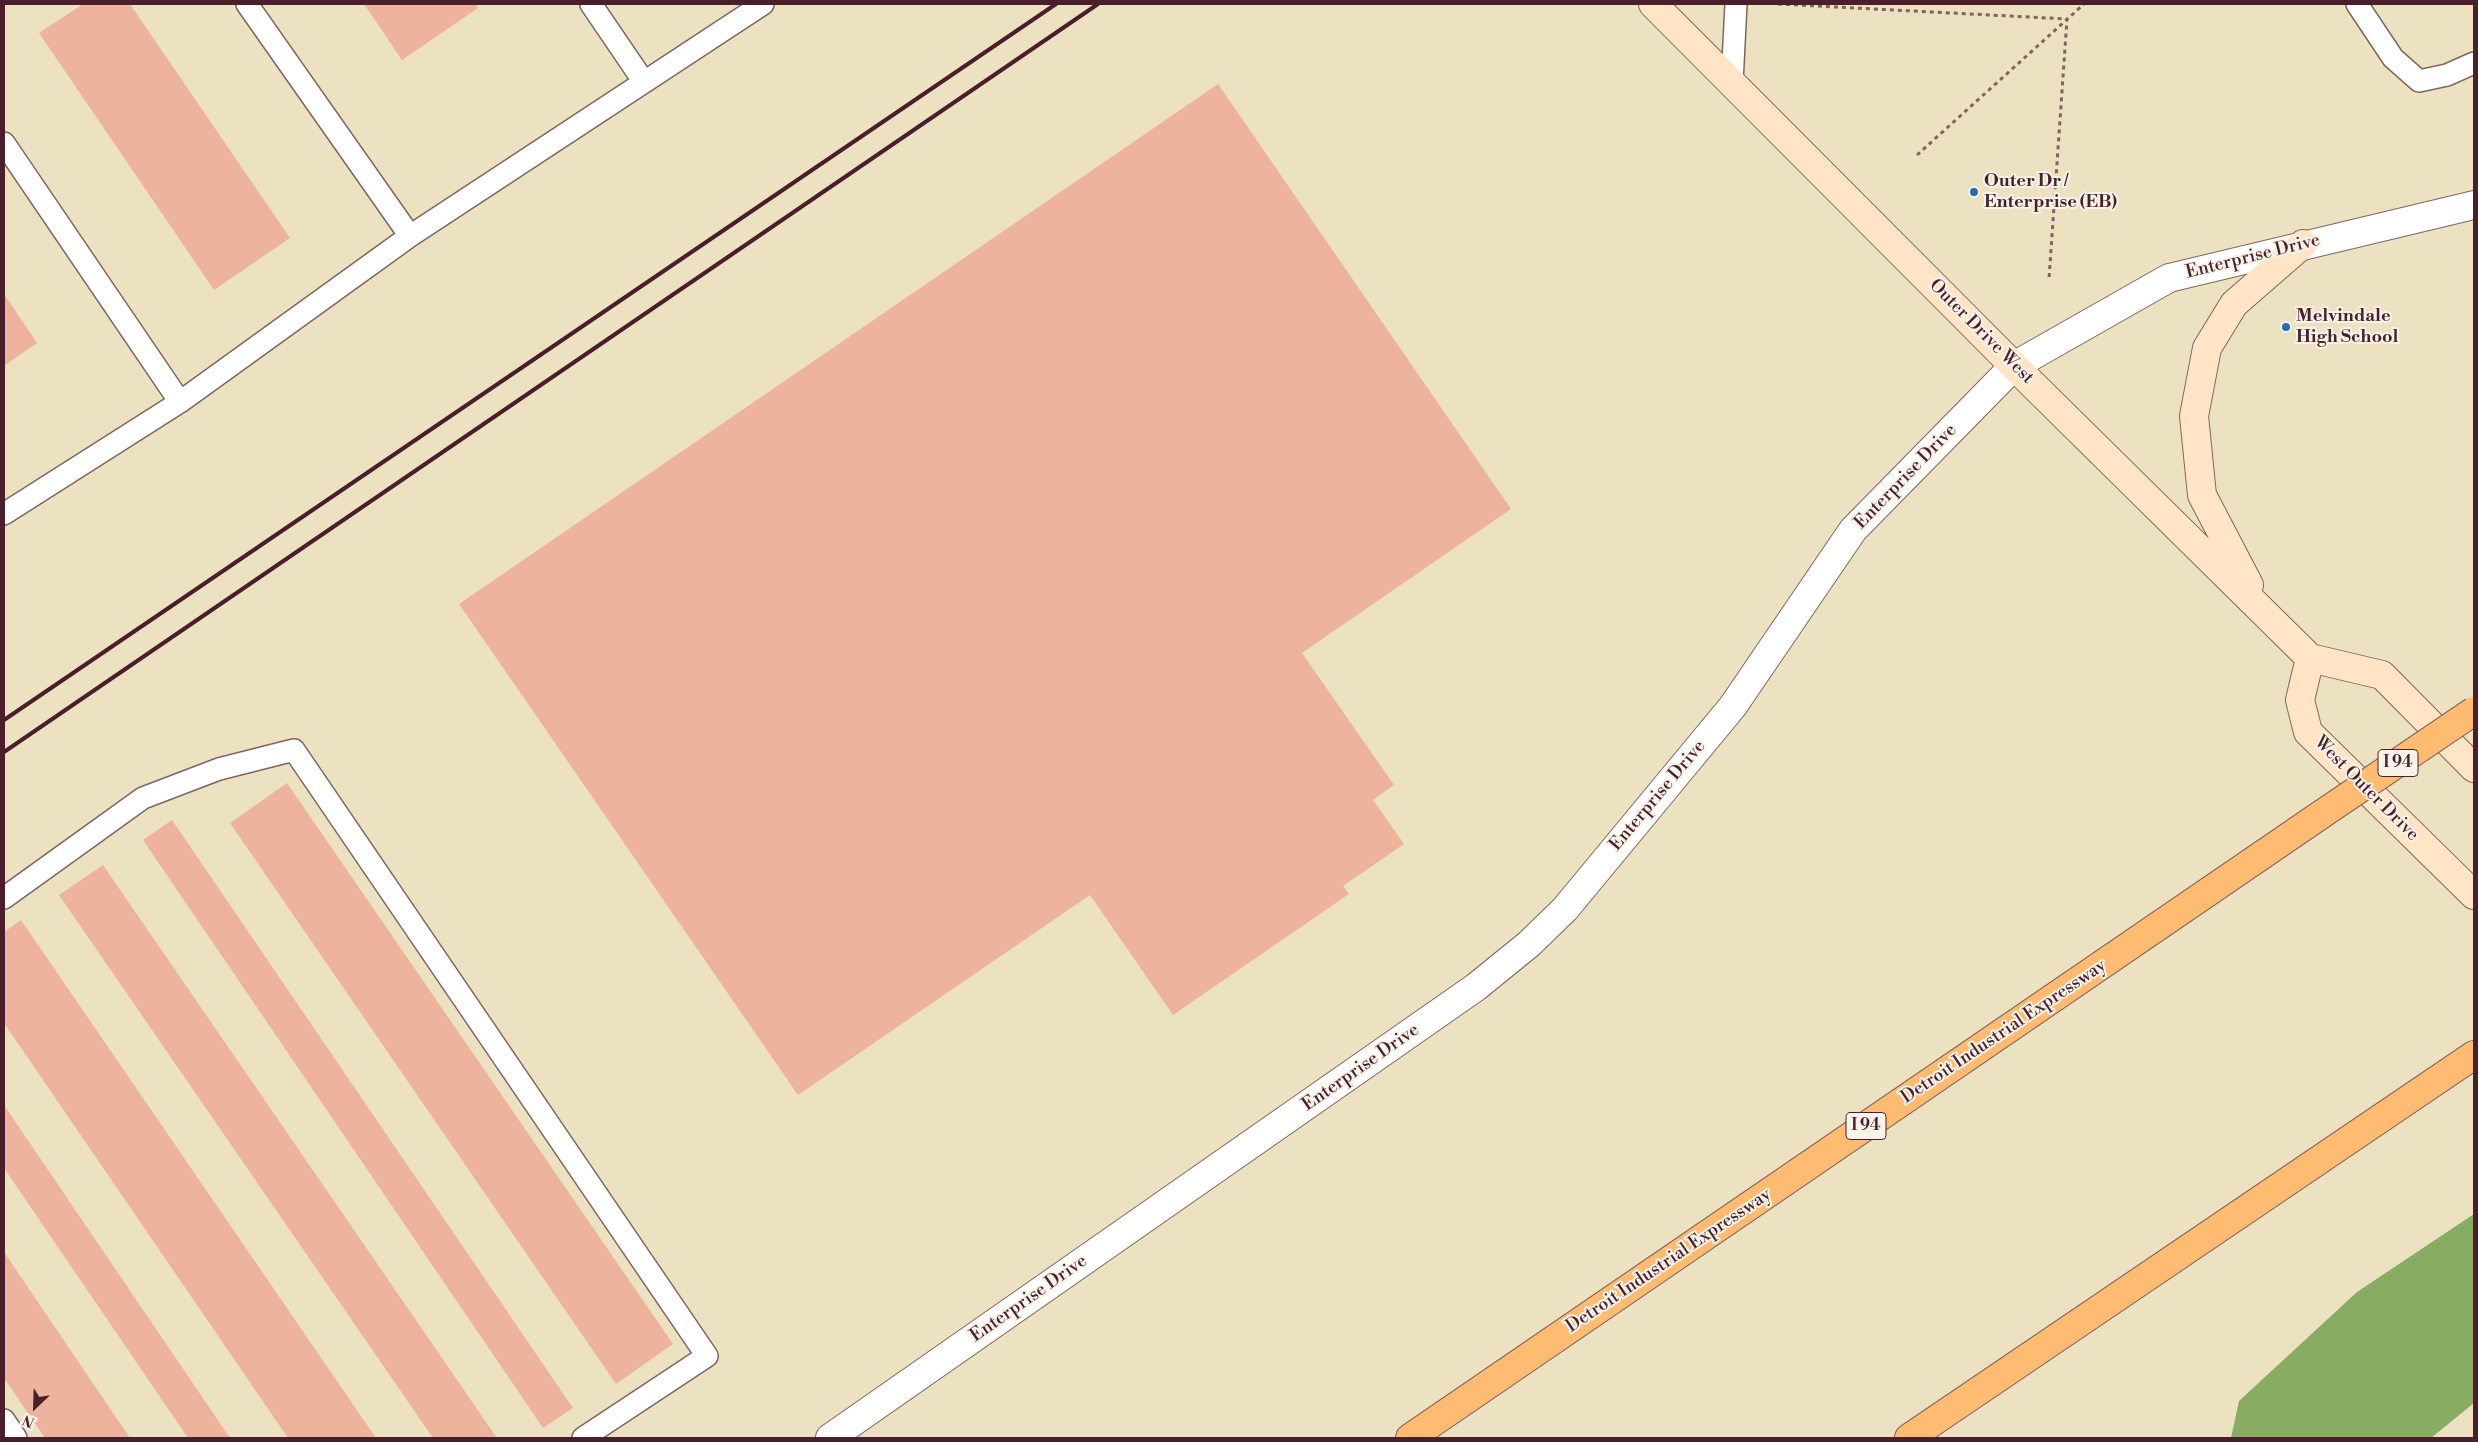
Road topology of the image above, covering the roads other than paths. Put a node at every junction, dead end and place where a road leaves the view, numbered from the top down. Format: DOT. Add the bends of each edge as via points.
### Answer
graph roads {
  1 [pos="247,4"];
  2 [pos="591,4"];
  3 [pos="763,4"];
  4 [pos="1653,4"];
  5 [pos="1736,4"];
  6 [pos="2357,4"];
  7 [pos="2474,63"];
  8 [pos="644,82"];
  9 [pos="1732,83"];
  10 [pos="4,142"];
  11 [pos="2474,205"];
  12 [pos="410,236"];
  13 [pos="2303,244"];
  14 [pos="2014,366"];
  15 [pos="180,402"];
  16 [pos="4,514"];
  17 [pos="2288,636"];
  18 [pos="2310,658"];
  19 [pos="2474,711"];
  20 [pos="2474,768"];
  21 [pos="2474,895"];
  22 [pos="4,898"];
  23 [pos="2474,1055"];
  24 [pos="4,1420"];
  25 [pos="16,1438"];
  26 [pos="584,1438"];
  27 [pos="830,1438"];
  28 [pos="1410,1438"];
  29 [pos="1909,1438"];
  1 -- 12 [label="lane"];
  2 -- 8 [label="lane"];
  3 -- 8 [label="lane"];
  4 -- 9 [label="main road, Outer Drive West"];
  5 -- 9 [label="lane"];
  6 -- 7 [label="lane" via="2393,58 2419,81 2447,75"];
  8 -- 12 [label="lane"];
  9 -- 14 [label="main road, Outer Drive West"];
  10 -- 15 [label="lane"];
  11 -- 13 [label="street, Enterprise Drive"];
  12 -- 15 [label="lane"];
  13 -- 14 [label="street, Enterprise Drive" via="2169,278"];
  13 -- 17 [label="main road" via="2234,304 2207,348 2194,416 2202,495 2244,579"];
  14 -- 17 [label="main road, Outer Drive West"];
  14 -- 27 [label="street, Enterprise Drive" via="1853,530 1733,706 1564,909 1529,944 1476,987"];
  15 -- 16 [label="lane"];
  17 -- 18 [label="main road, Outer Drive West"];
  18 -- 20 [label="main road" via="2382,675"];
  18 -- 21 [label="main road, West Outer Drive" via="2300,700 2308,732"];
  19 -- 28 [label="highway, Detroit Industrial Expressway / I 94, bridge"];
  22 -- 26 [label="lane" via="143,798 219,769 294,750 707,1356"];
  23 -- 29 [label="highway"];
  24 -- 25 [label="lane"];
}
